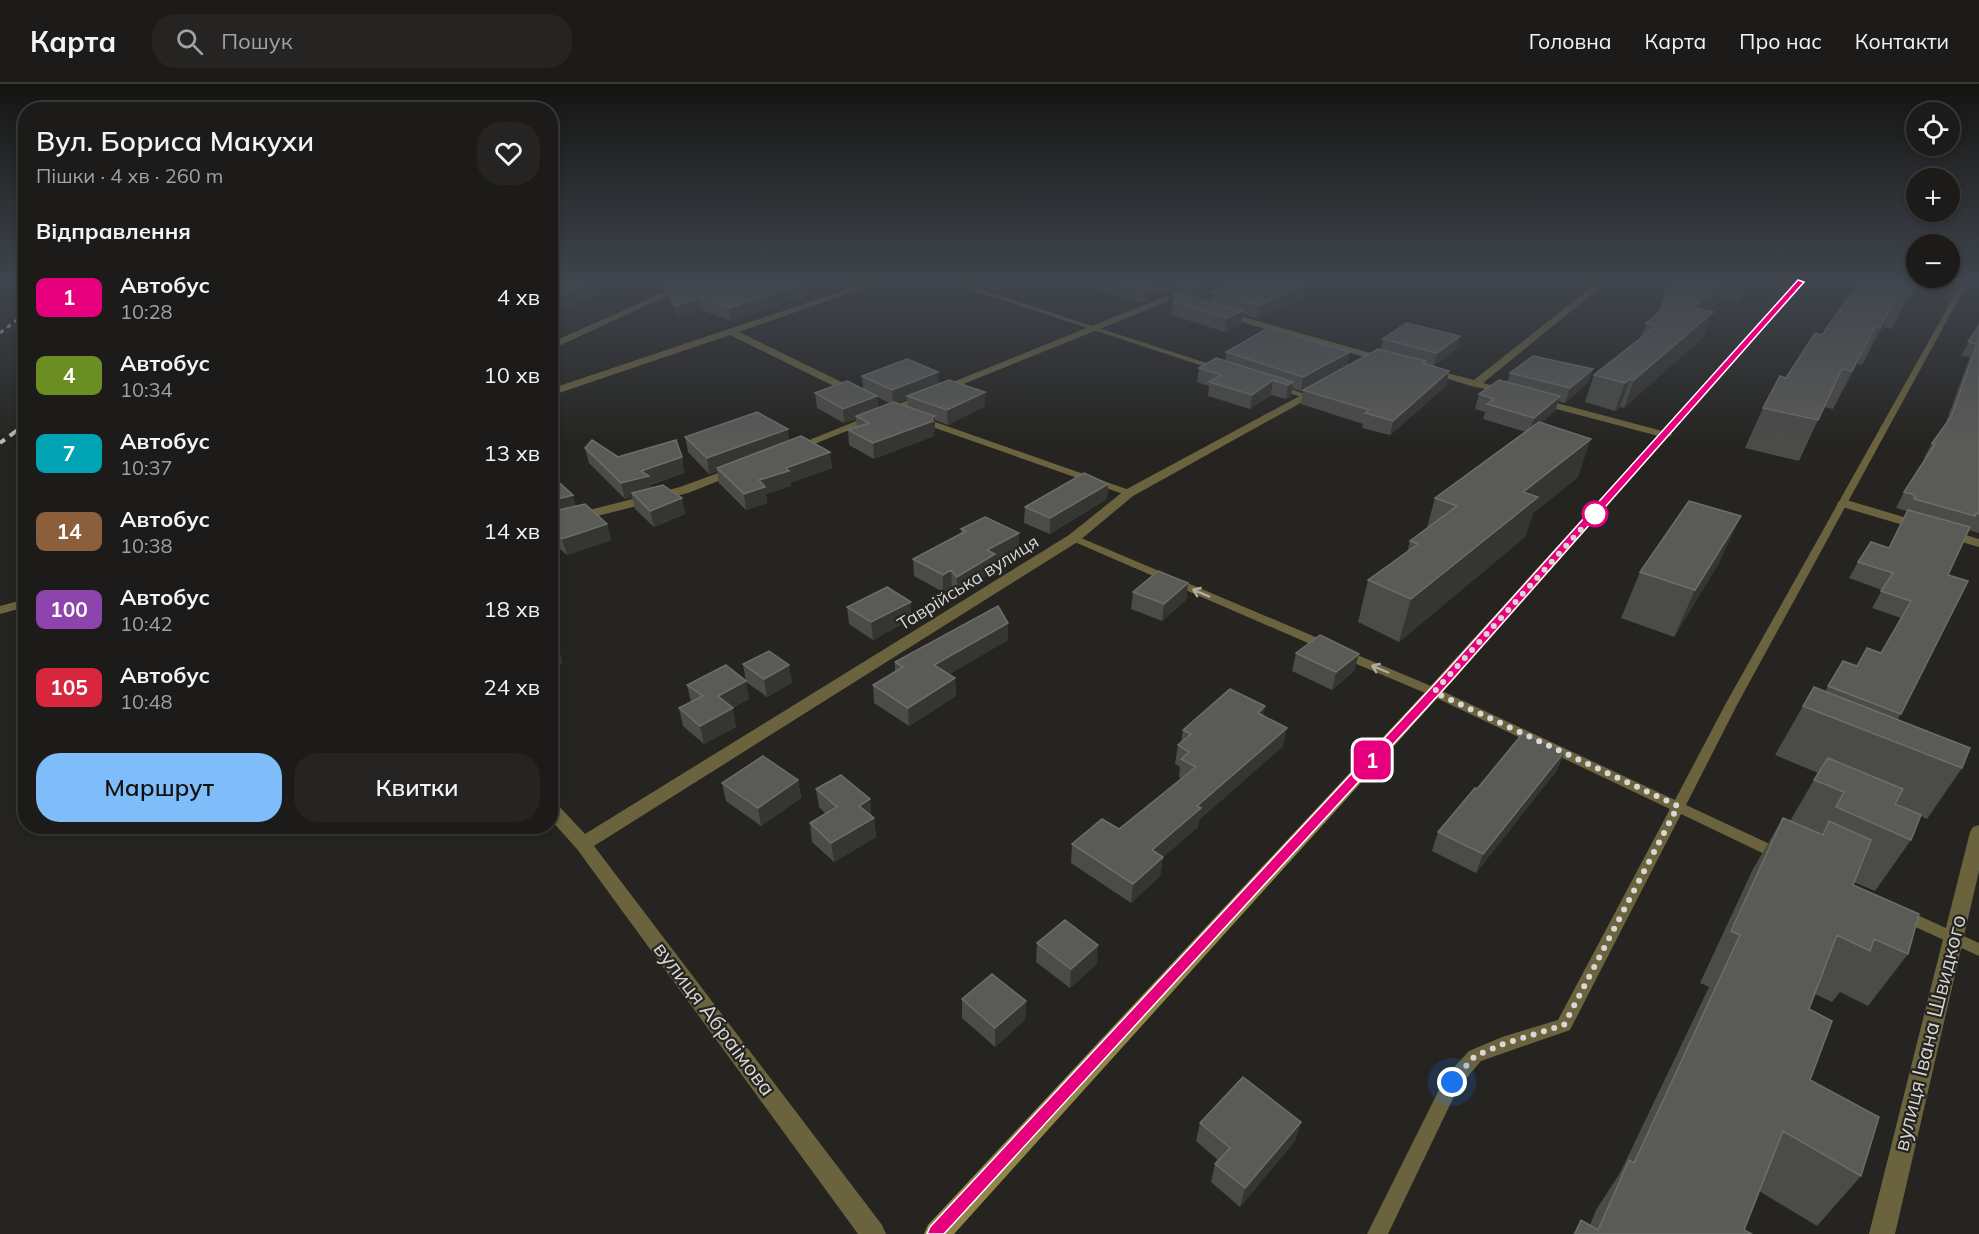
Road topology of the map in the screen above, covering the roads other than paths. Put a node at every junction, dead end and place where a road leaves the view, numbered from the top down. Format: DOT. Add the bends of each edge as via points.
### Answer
graph roads {
  1 [pos="575,336"];
  2 [pos="716,336"];
  3 [pos="739,336"];
  4 [pos="1075,336"];
  5 [pos="1118,336"];
  6 [pos="1300,336"];
  7 [pos="1536,336"];
  8 [pos="1754,336"];
  9 [pos="1935,336"];
  10 [pos="558,343"];
  11 [pos="1374,357"];
  12 [pos="1397,363"];
  13 [pos="1354,368"];
  14 [pos="1419,369"];
  15 [pos="1227,371"];
  16 [pos="1335,380"];
  17 [pos="1475,384"];
  18 [pos="1272,385"];
  19 [pos="558,390"];
  20 [pos="862,396"];
  21 [pos="1305,396"];
  22 [pos="1520,396"];
  23 [pos="1531,399"];
  24 [pos="873,400"];
  25 [pos="893,411"];
  26 [pos="904,414"];
  27 [pos="916,418"];
  28 [pos="1666,435"];
  29 [pos="781,454"];
  30 [pos="748,466"];
  31 [pos="1130,493"];
  32 [pos="1843,503"];
  33 [pos="558,522"];
  34 [pos="1074,538"];
  35 [pos="1979,543"];
  36 [pos="18,605"];
  37 [pos="0,610"];
  38 [pos="1434,692"];
  39 [pos="1678,806"];
  40 [pos="558,816"];
  41 [pos="1979,832"];
  42 [pos="583,844"];
  43 [pos="1795,862"];
  44 [pos="1890,908"];
  45 [pos="1953,938"];
  46 [pos="1979,950"];
  47 [pos="873,1234"];
  48 [pos="937,1234"];
  49 [pos="1377,1234"];
  50 [pos="1882,1234"];
  1 -- 10 [label="street"];
  2 -- 19 [label="street"];
  3 -- 20 [label="street"];
  4 -- 25 [label="street"];
  5 -- 15 [label="lane"];
  6 -- 11 [label="street"];
  7 -- 17 [label="street"];
  8 -- 28 [label="main road"];
  9 -- 32 [label="lane"];
  11 -- 12 [label="street"];
  11 -- 13 [label="street"];
  14 -- 17 [label="street"];
  16 -- 21 [label="street, Таврійська вулиця"];
  17 -- 22 [label="street"];
  18 -- 21 [label="lane"];
  21 -- 31 [label="street, Таврійська вулиця"];
  23 -- 28 [label="street"];
  24 -- 25 [label="street"];
  25 -- 26 [label="lane"];
  25 -- 29 [label="street"];
  27 -- 31 [label="lane"];
  28 -- 38 [label="main road"];
  30 -- 33 [label="street" via="684,490"];
  31 -- 34 [label="street, Таврійська вулиця"];
  32 -- 35 [label="street"];
  32 -- 39 [label="lane"];
  38 -- 34 [label="lane, one-way"];
  34 -- 42 [label="street, Таврійська вулиця"];
  36 -- 37 [label="street"];
  38 -- 39 [label="lane"];
  38 -- 48 [label="main road"];
  39 -- 43 [label="lane"];
  39 -- 49 [label="lane" via="1564,1025 1475,1056 1452,1082"];
  40 -- 42 [label="street, вулиця Абраімова"];
  41 -- 45 [label="street, вулиця Івана Швидкого"];
  42 -- 47 [label="street, вулиця Абраімова"];
  44 -- 45 [label="lane"];
  45 -- 46 [label="lane"];
  45 -- 50 [label="street, вулиця Івана Швидкого"];
}
